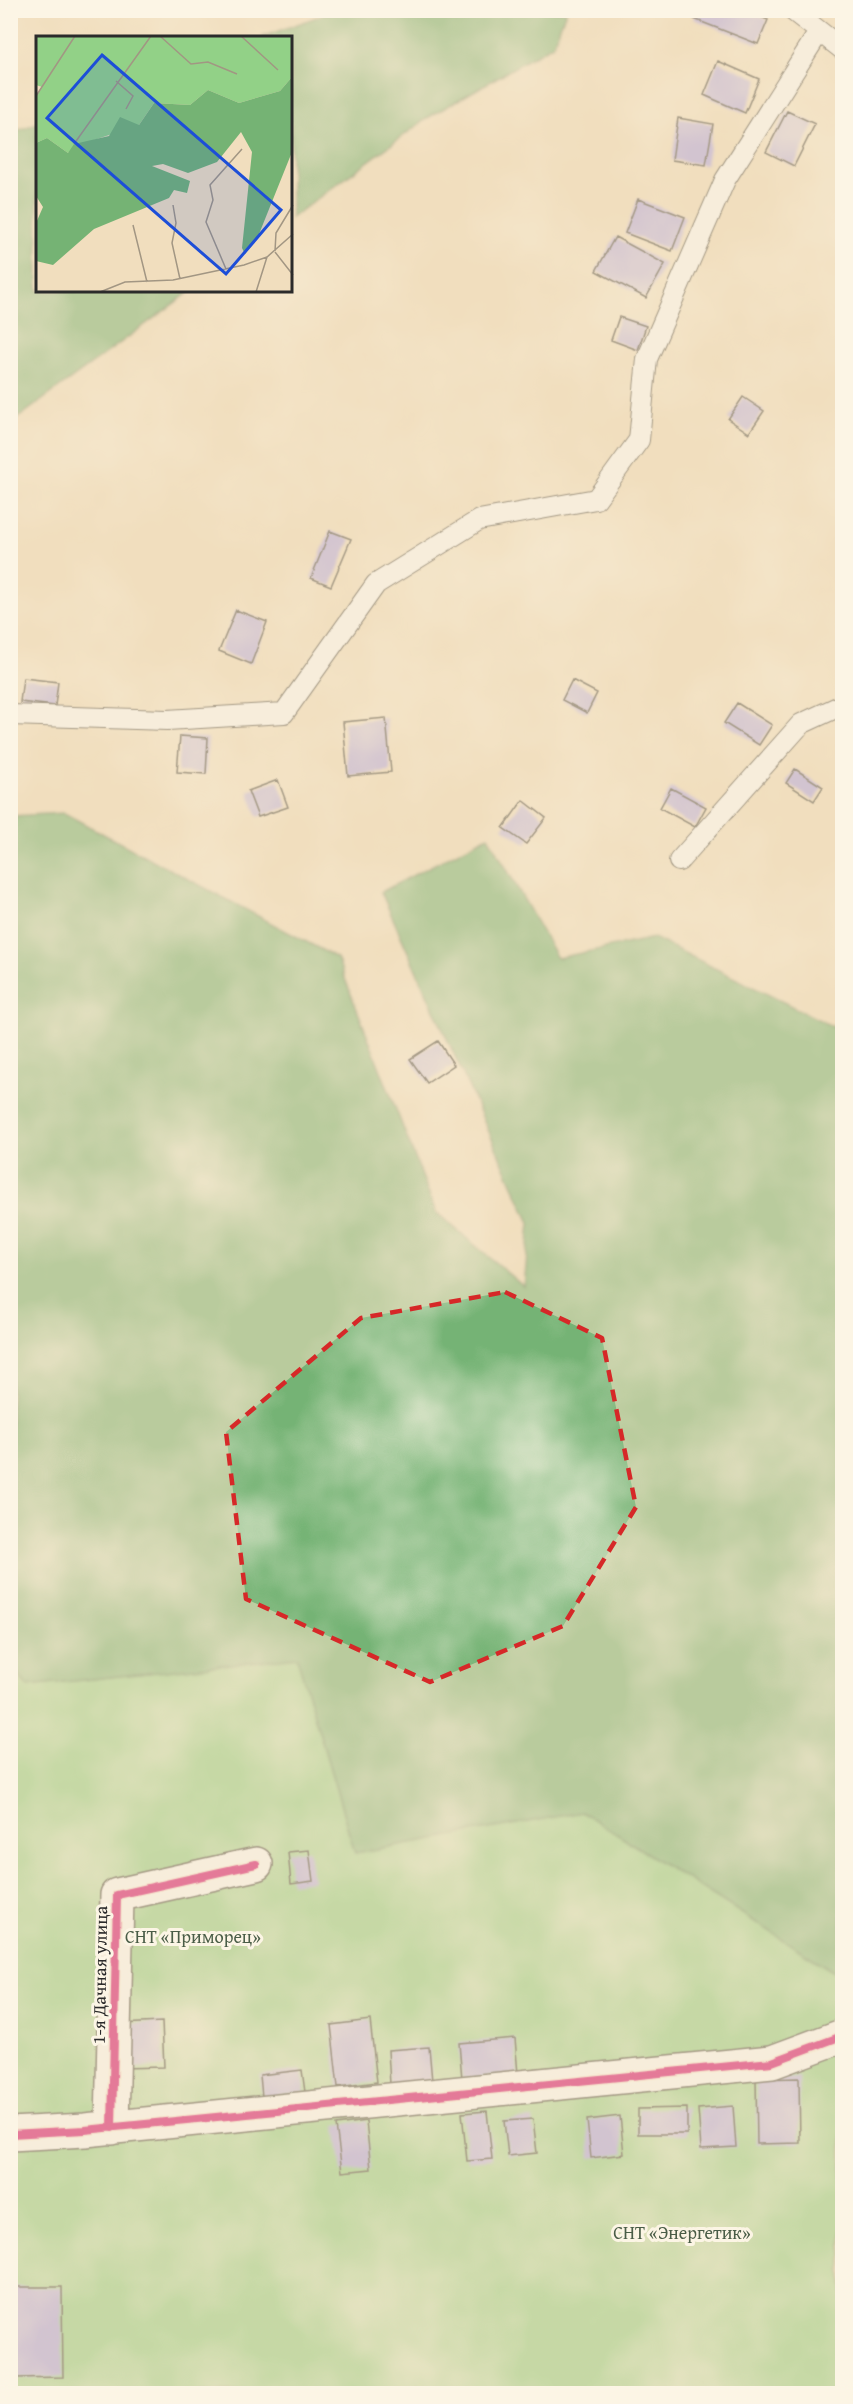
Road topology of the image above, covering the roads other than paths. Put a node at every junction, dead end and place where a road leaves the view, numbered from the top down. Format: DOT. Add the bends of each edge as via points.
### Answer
graph roads {
  1 [pos="792,10"];
  2 [pos="819,32"];
  3 [pos="843,49"];
  4 [pos="843,705"];
  5 [pos="10,715"];
  6 [pos="679,861"];
  7 [pos="256,1864"];
  8 [pos="843,2036"];
  9 [pos="112,2128"];
  10 [pos="10,2134"];
  1 -- 2 [label="lane"];
  2 -- 3 [label="lane"];
  2 -- 5 [label="lane" via="725,180 647,359 639,440 596,499 479,520 376,584 284,713 167,720"];
  4 -- 6 [label="lane" via="801,724"];
  7 -- 9 [label="street, 1-я Дачная улица" via="117,1895"];
  8 -- 9 [label="street" via="772,2062"];
  9 -- 10 [label="street"];
}
